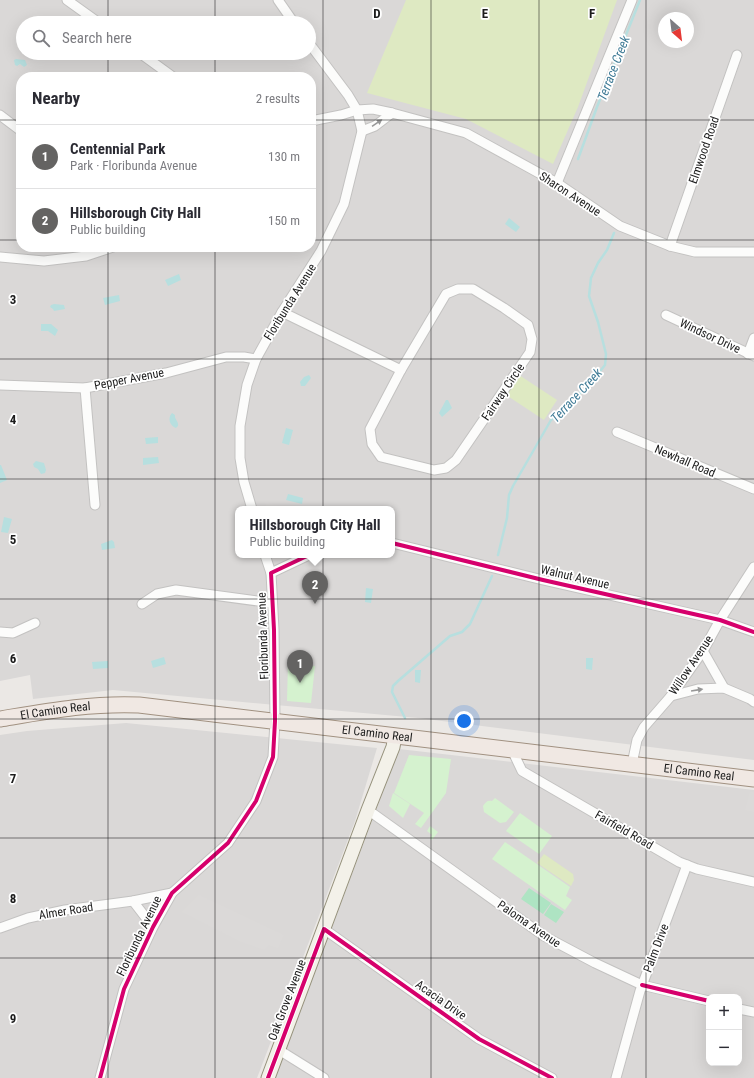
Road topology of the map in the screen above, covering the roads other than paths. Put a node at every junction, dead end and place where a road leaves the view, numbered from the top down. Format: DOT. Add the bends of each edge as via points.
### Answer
graph roads {
  1 [pos="67,0"];
  2 [pos="278,0"];
  3 [pos="632,0"];
  4 [pos="89,16"];
  5 [pos="289,16"];
  6 [pos="316,52"];
  7 [pos="737,55"];
  8 [pos="150,60"];
  9 [pos="167,72"];
  10 [pos="357,110"];
  11 [pos="392,113"];
  12 [pos="0,115"];
  13 [pos="316,120"];
  14 [pos="16,127"];
  15 [pos="362,131"];
  16 [pos="557,182"];
  17 [pos="670,246"];
  18 [pos="98,252"];
  19 [pos="754,252"];
  20 [pos="0,257"];
  21 [pos="282,312"];
  22 [pos="666,315"];
  23 [pos="754,338"];
  24 [pos="751,355"];
  25 [pos="256,359"];
  26 [pos="401,370"];
  27 [pos="0,384"];
  28 [pos="85,388"];
  29 [pos="617,432"];
  30 [pos="754,489"];
  31 [pos="95,505"];
  32 [pos="251,506"];
  33 [pos="395,544"];
  34 [pos="266,558"];
  35 [pos="302,558"];
  36 [pos="754,567"];
  37 [pos="270,573"];
  38 [pos="272,603"];
  39 [pos="142,604"];
  40 [pos="720,620"];
  41 [pos="35,623"];
  42 [pos="0,632"];
  43 [pos="754,632"];
  44 [pos="702,651"];
  45 [pos="724,688"];
  46 [pos="671,696"];
  47 [pos="754,702"];
  48 [pos="0,719"];
  49 [pos="275,721"];
  50 [pos="395,736"];
  51 [pos="512,750"];
  52 [pos="632,764"];
  53 [pos="754,779"];
  54 [pos="368,810"];
  55 [pos="687,865"];
  56 [pos="754,882"];
  57 [pos="172,893"];
  58 [pos="133,901"];
  59 [pos="153,927"];
  60 [pos="0,928"];
  61 [pos="324,929"];
  62 [pos="642,985"];
  63 [pos="706,1000"];
  64 [pos="742,1009"];
  65 [pos="754,1012"];
  66 [pos="278,1050"];
  67 [pos="100,1078"];
  68 [pos="268,1078"];
  69 [pos="324,1078"];
  70 [pos="552,1078"];
  71 [pos="616,1078"];
  1 -- 4 [label="street"];
  2 -- 5 [label="street"];
  3 -- 16 [label="street"];
  6 -- 10 [label="street, Floribunda Avenue"];
  7 -- 17 [label="street, Elmwood Road"];
  8 -- 9 [label="street"];
  10 -- 11 [label="street, Sharon Avenue" via="373,109"];
  10 -- 13 [label="street, Sharon Avenue"];
  10 -- 15 [label="street, Floribunda Avenue"];
  15 -- 11 [label="street, one-way" via="375,126"];
  11 -- 16 [label="street, Sharon Avenue" via="466,133"];
  12 -- 14 [label="street"];
  15 -- 21 [label="street, Floribunda Avenue" via="344,204 321,251"];
  16 -- 17 [label="street, Sharon Avenue" via="620,226"];
  17 -- 19 [label="street, Sharon Avenue" via="695,252"];
  18 -- 20 [label="street" via="44,262"];
  21 -- 25 [label="street, Floribunda Avenue"];
  21 -- 26 [label="street"];
  22 -- 24 [label="street, Windsor Drive"];
  23 -- 24 [label="street"];
  25 -- 28 [label="street, Pepper Avenue" via="226,357 166,373"];
  25 -- 32 [label="street, Floribunda Avenue" via="247,385 240,426 240,458"];
  26 -- 26 [label="street, Fairway Circle" via="370,429 372,444 381,457 434,470 446,468 456,460 530,352 532,339 528,325 473,289 458,289 446,294"];
  27 -- 28 [label="street, Pepper Avenue"];
  28 -- 31 [label="street"];
  29 -- 30 [label="street, Newhall Road"];
  33 -- 40 [label="street, Walnut Avenue"];
  34 -- 37 [label="street, Floribunda Avenue"];
  35 -- 37 [label="street"];
  36 -- 40 [label="street, Willow Avenue"];
  37 -- 38 [label="street, Floribunda Avenue"];
  38 -- 39 [label="street" via="176,590 157,594"];
  38 -- 49 [label="street, Floribunda Avenue"];
  40 -- 43 [label="street, Walnut Avenue"];
  40 -- 44 [label="street, Willow Avenue"];
  41 -- 42 [label="street" via="13,633"];
  44 -- 45 [label="street"];
  44 -- 46 [label="street, Willow Avenue"];
  46 -- 45 [label="street, one-way" via="698,689"];
  45 -- 47 [label="street"];
  46 -- 52 [label="street, Willow Avenue" via="644,727 637,740"];
  48 -- 49 [label="main road, El Camino Real" via="82,706 120,704"];
  49 -- 50 [label="main road, El Camino Real"];
  49 -- 57 [label="street, Floribunda Avenue" via="274,757 256,801 228,843"];
  50 -- 51 [label="main road, El Camino Real"];
  50 -- 54 [label="street, Oak Grove Avenue"];
  51 -- 52 [label="main road, El Camino Real"];
  51 -- 55 [label="street, Fairfield Road" via="522,771"];
  52 -- 53 [label="main road, El Camino Real"];
  54 -- 61 [label="street, Oak Grove Avenue"];
  54 -- 62 [label="street, Paloma Avenue" via="544,936"];
  55 -- 56 [label="street, Fairfield Road"];
  55 -- 62 [label="street, Palm Drive"];
  57 -- 58 [label="street, Almer Road"];
  57 -- 59 [label="street, Floribunda Avenue"];
  58 -- 59 [label="street"];
  58 -- 60 [label="street, Almer Road" via="57,912 28,918"];
  59 -- 67 [label="street, Floribunda Avenue" via="124,989"];
  61 -- 66 [label="street, Oak Grove Avenue"];
  61 -- 70 [label="street, Acacia Drive" via="479,1038"];
  62 -- 63 [label="street, Paloma Avenue"];
  62 -- 71 [label="street, Palm Drive"];
  64 -- 65 [label="street"];
  66 -- 68 [label="street, Oak Grove Avenue"];
  66 -- 69 [label="street"];
}
